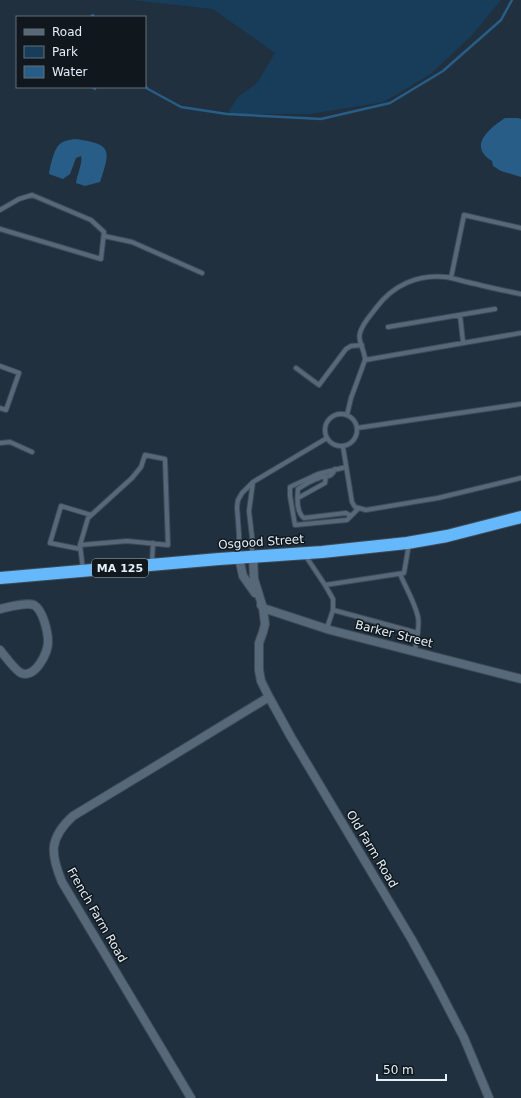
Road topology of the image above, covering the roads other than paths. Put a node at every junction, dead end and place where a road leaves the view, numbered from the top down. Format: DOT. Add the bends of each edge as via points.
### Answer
graph roads {
  1 [pos="0,210"];
  2 [pos="521,228"];
  3 [pos="0,229"];
  4 [pos="104,236"];
  5 [pos="202,273"];
  6 [pos="451,278"];
  7 [pos="521,294"];
  8 [pos="495,310"];
  9 [pos="460,315"];
  10 [pos="388,326"];
  11 [pos="521,333"];
  12 [pos="463,342"];
  13 [pos="362,345"];
  14 [pos="365,360"];
  15 [pos="0,366"];
  16 [pos="296,368"];
  17 [pos="521,404"];
  18 [pos="0,408"];
  19 [pos="347,415"];
  20 [pos="357,428"];
  21 [pos="326,438"];
  22 [pos="0,443"];
  23 [pos="343,446"];
  24 [pos="32,452"];
  25 [pos="346,466"];
  26 [pos="335,469"];
  27 [pos="326,477"];
  28 [pos="521,478"];
  29 [pos="253,482"];
  30 [pos="298,498"];
  31 [pos="358,509"];
  32 [pos="91,515"];
  33 [pos="351,516"];
  34 [pos="521,517"];
  35 [pos="153,543"];
  36 [pos="410,543"];
  37 [pos="80,547"];
  38 [pos="304,553"];
  39 [pos="252,557"];
  40 [pos="239,558"];
  41 [pos="152,565"];
  42 [pos="83,571"];
  43 [pos="400,574"];
  44 [pos="0,578"];
  45 [pos="325,585"];
  46 [pos="263,608"];
  47 [pos="0,609"];
  48 [pos="333,610"];
  49 [pos="327,628"];
  50 [pos="418,633"];
  51 [pos="0,650"];
  52 [pos="414,651"];
  53 [pos="521,679"];
  54 [pos="269,697"];
  55 [pos="191,1098"];
  56 [pos="489,1098"];
  1 -- 4 [label="lane" via="19,199 32,196 91,220 104,232"];
  2 -- 6 [label="lane" via="464,215"];
  3 -- 4 [label="lane" via="101,259"];
  4 -- 5 [label="lane" via="132,242"];
  6 -- 7 [label="lane"];
  6 -- 13 [label="lane" via="417,279 390,292 362,327 359,340"];
  8 -- 9 [label="lane"];
  9 -- 10 [label="lane"];
  9 -- 12 [label="lane"];
  11 -- 12 [label="lane"];
  12 -- 14 [label="lane"];
  13 -- 14 [label="lane"];
  13 -- 16 [label="lane" via="346,349 319,385"];
  14 -- 19 [label="lane"];
  15 -- 18 [label="lane" via="19,373 6,410"];
  17 -- 20 [label="lane"];
  19 -- 20 [label="lane" via="355,422"];
  19 -- 21 [label="lane" via="331,417 325,426"];
  20 -- 23 [label="lane" via="353,442"];
  21 -- 23 [label="lane" via="333,444"];
  21 -- 29 [label="lane"];
  22 -- 24 [label="lane" via="10,442"];
  23 -- 25 [label="lane"];
  25 -- 26 [label="lane"];
  25 -- 31 [label="lane" via="352,502"];
  26 -- 27 [label="lane" via="334,473"];
  26 -- 33 [label="lane" via="290,487 295,525 347,520"];
  27 -- 30 [label="lane" via="325,483"];
  27 -- 30 [label="lane" via="320,477 301,487 298,490"];
  28 -- 31 [label="lane" via="438,498 366,510"];
  29 -- 39 [label="lane" via="249,511"];
  29 -- 40 [label="lane" via="242,493 237,507"];
  30 -- 33 [label="lane" via="300,516 304,518 346,513"];
  31 -- 33 [label="lane"];
  32 -- 35 [label="lane" via="132,478 141,467 145,455 165,459 168,545"];
  32 -- 37 [label="lane"];
  32 -- 37 [label="lane" via="61,506 50,543"];
  34 -- 36 [label="highway, Osgood Street / MA 125"];
  35 -- 37 [label="lane" via="127,541"];
  35 -- 41 [label="lane"];
  36 -- 38 [label="highway, Osgood Street / MA 125"];
  36 -- 43 [label="lane" via="404,573"];
  37 -- 42 [label="lane"];
  38 -- 39 [label="highway, Osgood Street / MA 125"];
  38 -- 45 [label="lane"];
  39 -- 40 [label="highway, Osgood Street / MA 125"];
  39 -- 46 [label="street" via="254,579"];
  40 -- 41 [label="highway, Osgood Street / MA 125"];
  40 -- 46 [label="street" via="243,576"];
  41 -- 42 [label="highway, Osgood Street / MA 125"];
  42 -- 44 [label="highway, Osgood Street / MA 125"];
  43 -- 45 [label="lane"];
  43 -- 50 [label="lane" via="414,603"];
  45 -- 48 [label="lane" via="333,599"];
  46 -- 49 [label="street, Barker Street"];
  46 -- 54 [label="street, Old Farm Road" via="265,624 259,643 259,670"];
  47 -- 51 [label="street" via="27,604 35,606 42,615 48,643 44,657 36,669 29,673 21,673"];
  48 -- 49 [label="lane"];
  48 -- 50 [label="lane"];
  49 -- 52 [label="street, Barker Street"];
  50 -- 52 [label="lane"];
  52 -- 53 [label="street, Barker Street"];
  54 -- 55 [label="street, French Farm Road" via="73,816 63,825 54,840 55,862 62,882"];
  54 -- 56 [label="street, Old Farm Road" via="412,940 464,1038"];
}
